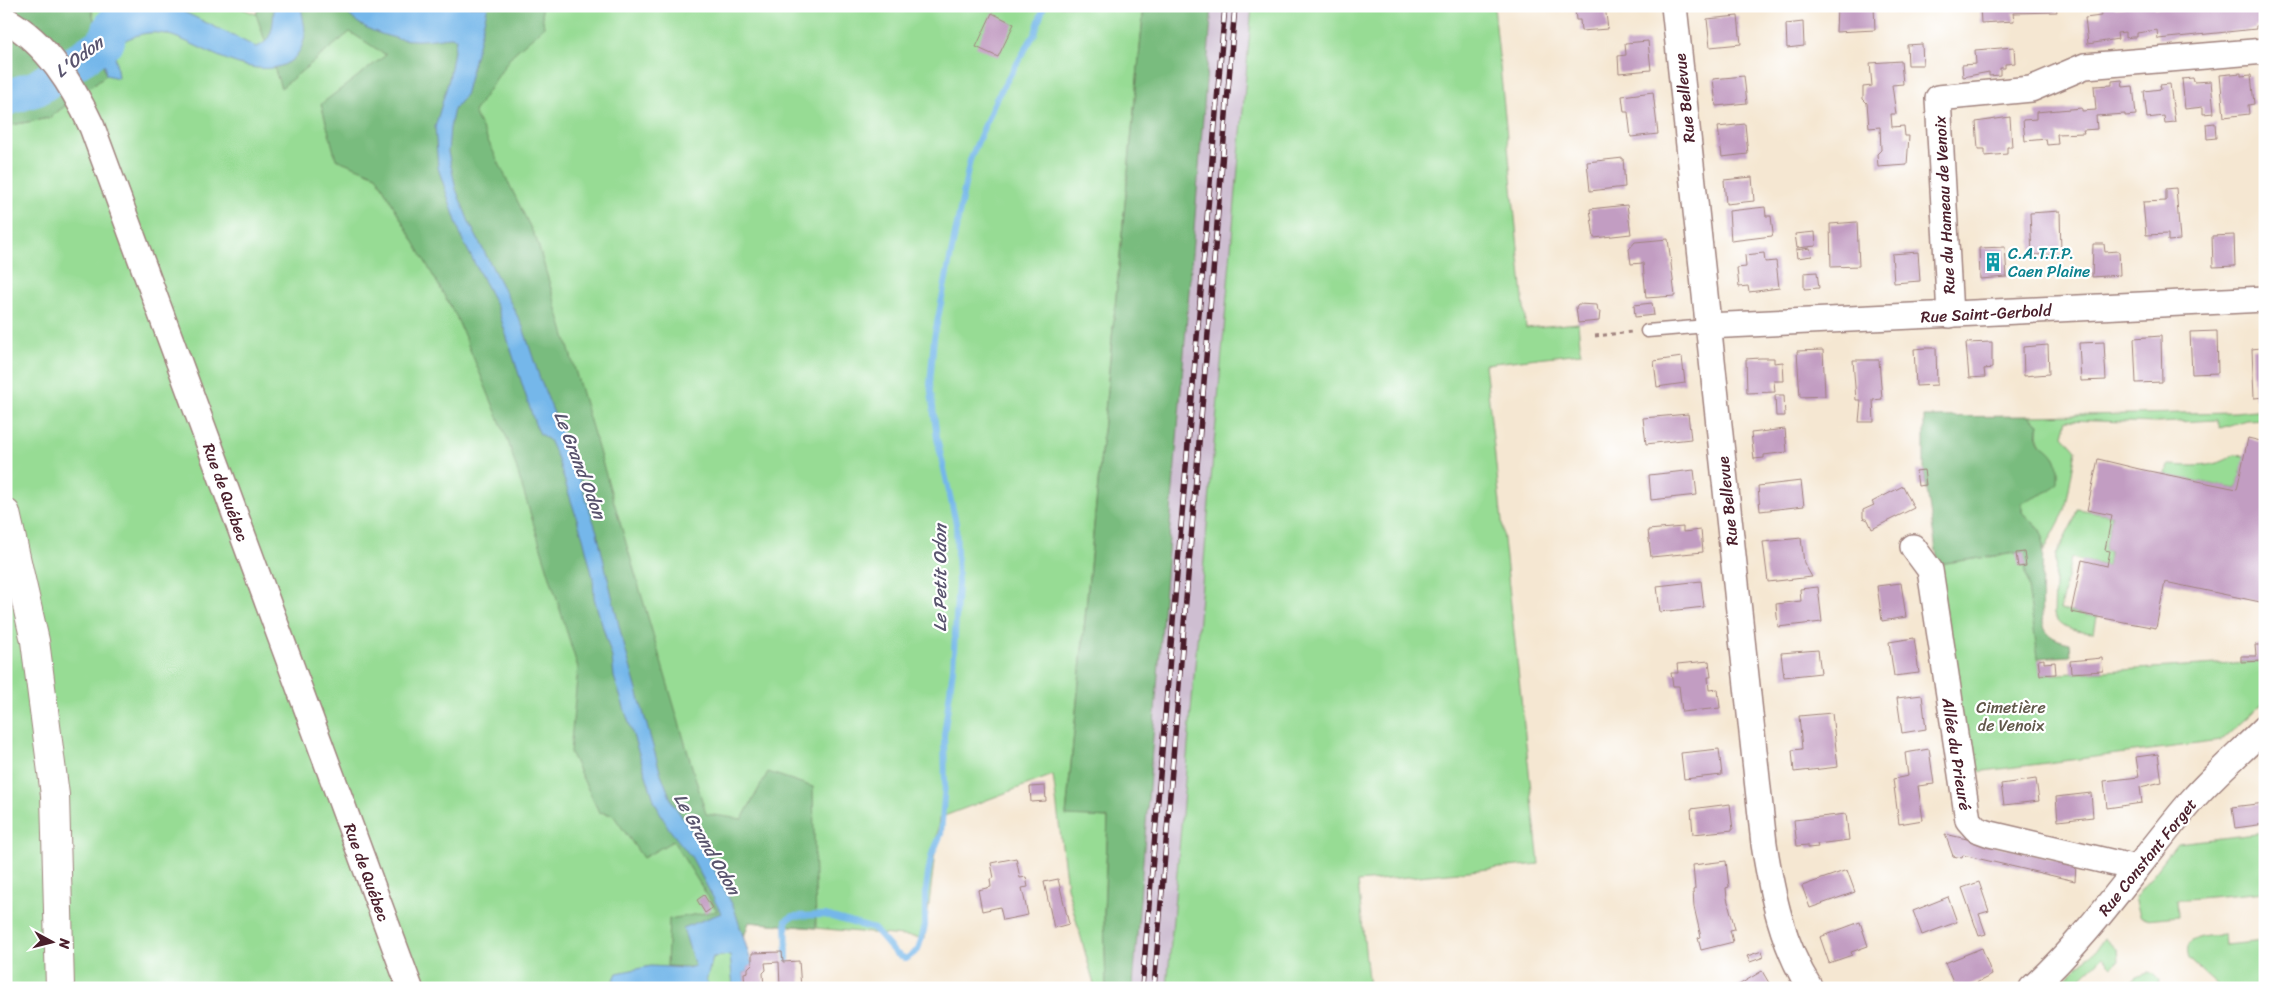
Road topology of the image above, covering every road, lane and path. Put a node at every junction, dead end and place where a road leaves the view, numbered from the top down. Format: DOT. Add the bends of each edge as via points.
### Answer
graph roads {
  1 [pos="1674,6"];
  2 [pos="6,20"];
  3 [pos="2265,52"];
  4 [pos="2265,299"];
  5 [pos="1950,315"];
  6 [pos="1707,326"];
  7 [pos="1647,331"];
  8 [pos="1595,336"];
  9 [pos="6,513"];
  10 [pos="1913,547"];
  11 [pos="2265,728"];
  12 [pos="2136,868"];
  13 [pos="60,988"];
  14 [pos="410,988"];
  15 [pos="1810,988"];
  16 [pos="2032,988"];
  1 -- 6 [label="street, Rue Bellevue"];
  2 -- 14 [label="street, Rue de Québec" via="31,38 53,62 74,90 92,127"];
  3 -- 5 [label="street, Rue du Hameau de Venoix" via="2085,66 2031,89 1938,98"];
  4 -- 5 [label="street, Rue Saint-Gerbold"];
  5 -- 6 [label="street, Rue Saint-Gerbold"];
  6 -- 7 [label="lane"];
  6 -- 15 [label="street, Rue Bellevue" via="1764,844 1772,892 1784,932"];
  7 -- 8 [label="path"];
  9 -- 13 [label="main road" via="35,641 55,796"];
  10 -- 12 [label="street, Allée du Prieuré" via="1930,570 1968,820 1976,829 1990,834"];
  11 -- 12 [label="street, Rue Constant Forget" via="2193,799"];
  12 -- 16 [label="street, Rue Constant Forget" via="2095,923"];
}
